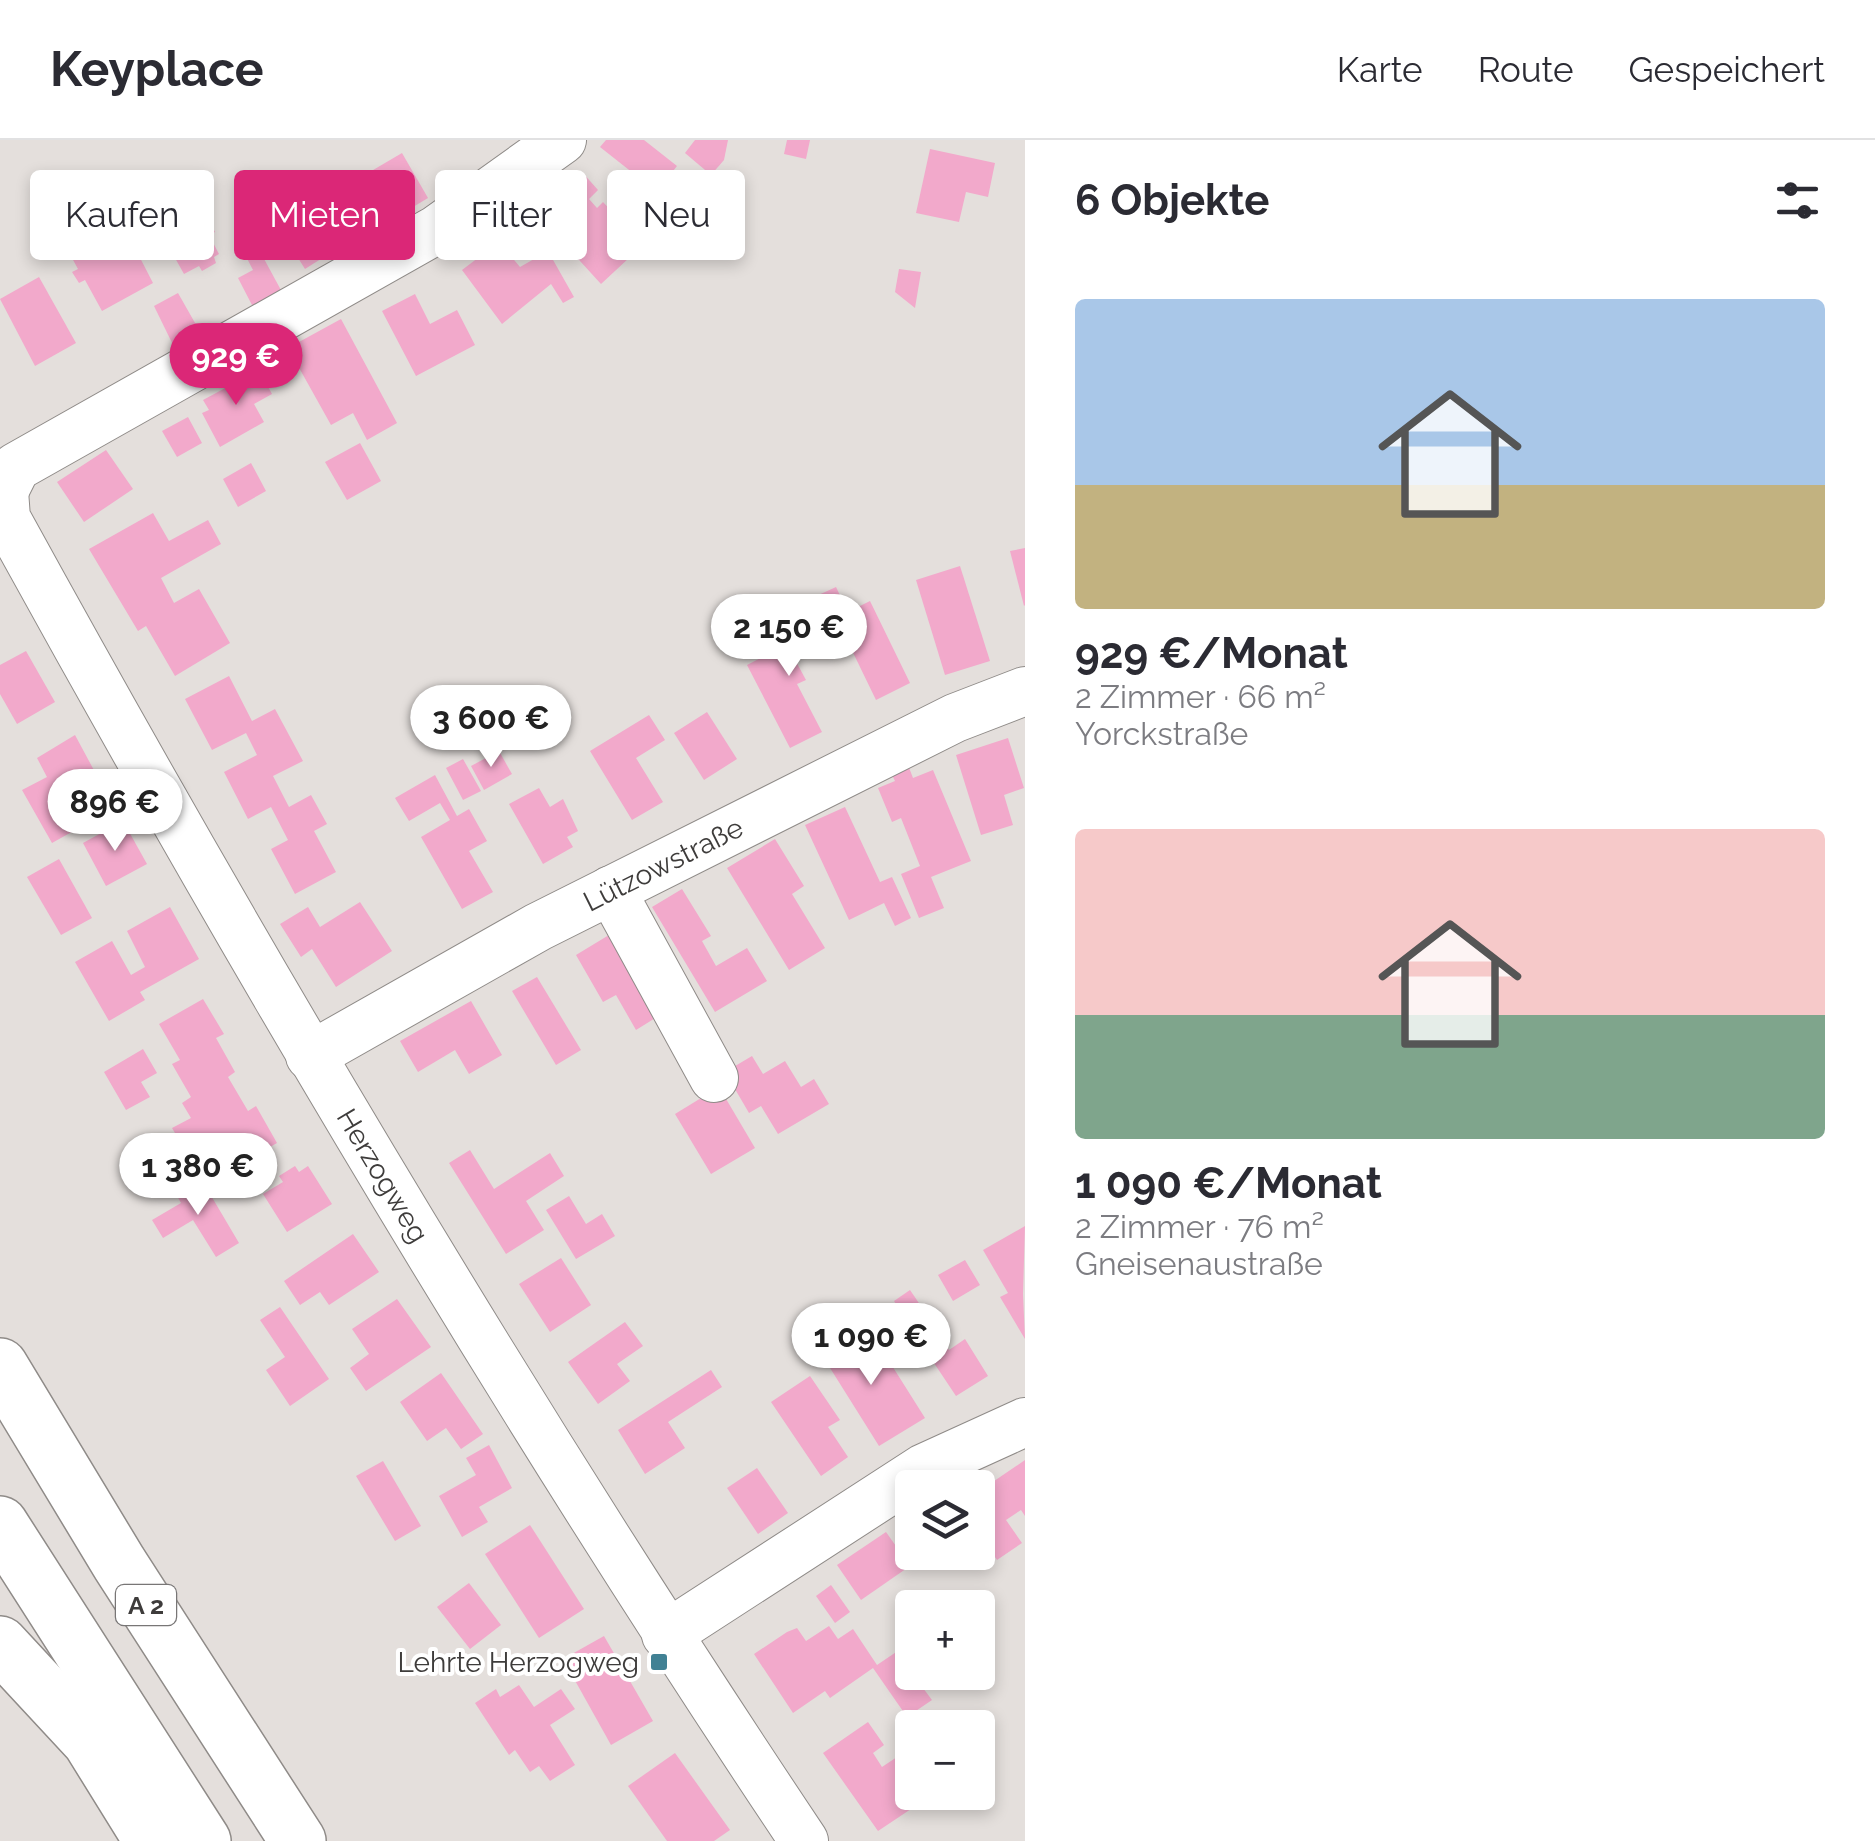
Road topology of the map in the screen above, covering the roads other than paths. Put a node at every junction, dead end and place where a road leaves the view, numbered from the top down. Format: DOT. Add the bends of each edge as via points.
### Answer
graph roads {
  1 [pos="562,140"];
  2 [pos="2,490"];
  3 [pos="1025,691"];
  4 [pos="611,890"];
  5 [pos="310,1056"];
  6 [pos="714,1078"];
  7 [pos="0,1366"];
  8 [pos="1025,1422"];
  9 [pos="0,1524"];
  10 [pos="666,1636"];
  11 [pos="0,1644"];
  12 [pos="152,1841"];
  13 [pos="203,1841"];
  14 [pos="298,1841"];
  15 [pos="804,1841"];
  1 -- 2 [label="street" via="436,230 16,467"];
  2 -- 5 [label="street, Herzogweg" via="6,518"];
  3 -- 4 [label="street, Lützowstraße" via="956,718"];
  4 -- 5 [label="street, Lützowstraße"];
  4 -- 6 [label="street"];
  5 -- 10 [label="street, Herzogweg"];
  7 -- 14 [label="highway, A 2"];
  8 -- 10 [label="street" via="924,1468"];
  9 -- 13 [label="highway"];
  10 -- 15 [label="street, Herzogweg"];
  11 -- 12 [label="highway" via="90,1742"];
}
